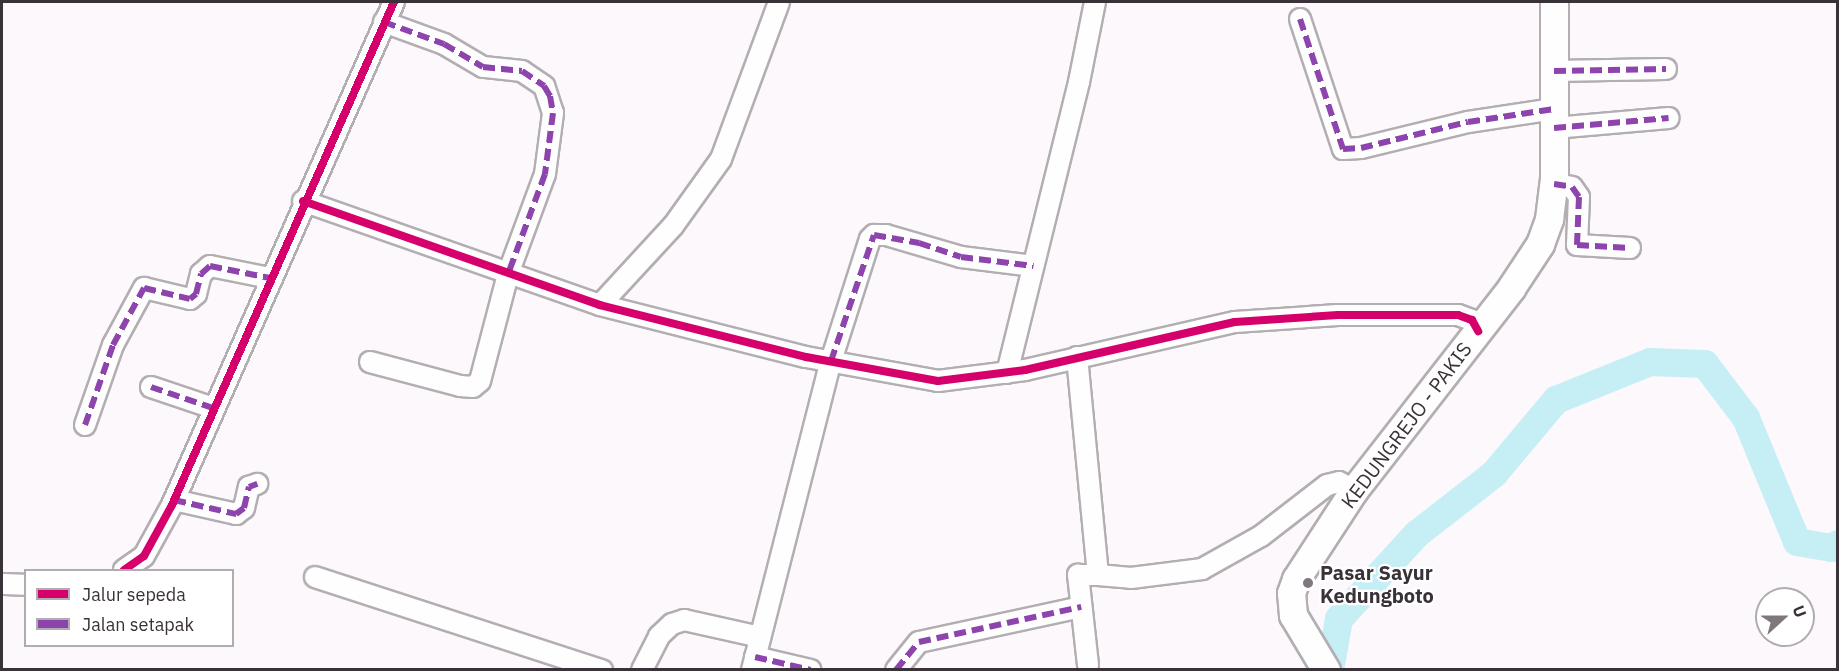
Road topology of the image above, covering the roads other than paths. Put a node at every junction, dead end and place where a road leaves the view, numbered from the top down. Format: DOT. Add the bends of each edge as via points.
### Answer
graph roads {
  1 [pos="394,2"];
  2 [pos="779,2"];
  3 [pos="1095,2"];
  4 [pos="1554,2"];
  5 [pos="1300,19"];
  6 [pos="384,22"];
  7 [pos="1666,69"];
  8 [pos="1554,71"];
  9 [pos="1669,118"];
  10 [pos="1554,119"];
  11 [pos="1554,184"];
  12 [pos="303,201"];
  13 [pos="1630,248"];
  14 [pos="1033,266"];
  15 [pos="508,274"];
  16 [pos="270,278"];
  17 [pos="600,305"];
  18 [pos="1478,331"];
  19 [pos="1077,357"];
  20 [pos="831,361"];
  21 [pos="370,362"];
  22 [pos="1015,372"];
  23 [pos="151,387"];
  24 [pos="213,408"];
  25 [pos="85,425"];
  26 [pos="257,484"];
  27 [pos="1354,490"];
  28 [pos="174,500"];
  29 [pos="126,569"];
  30 [pos="1098,575"];
  31 [pos="315,577"];
  32 [pos="2,584"];
  33 [pos="24,585"];
  34 [pos="1081,607"];
  35 [pos="760,637"];
  36 [pos="754,663"];
  37 [pos="1088,665"];
  38 [pos="1324,666"];
  39 [pos="602,669"];
  40 [pos="642,669"];
  41 [pos="811,669"];
  42 [pos="896,669"];
  1 -- 6 [label="street"];
  2 -- 17 [label="street" via="721,159 673,226"];
  3 -- 14 [label="street"];
  4 -- 8 [label="main road, KEDUNGREJO - PAKIS"];
  5 -- 10 [label="street" via="1343,149 1468,122"];
  6 -- 12 [label="street"];
  6 -- 15 [label="street" via="444,44 483,67 522,71 544,86 550,96 553,113 545,174"];
  7 -- 8 [label="street"];
  8 -- 10 [label="main road, KEDUNGREJO - PAKIS"];
  9 -- 10 [label="street"];
  10 -- 11 [label="main road, KEDUNGREJO - PAKIS"];
  11 -- 13 [label="street" via="1572,187 1579,197 1577,245"];
  11 -- 18 [label="main road, KEDUNGREJO - PAKIS" via="1549,219 1539,244"];
  12 -- 15 [label="street"];
  12 -- 16 [label="street"];
  14 -- 20 [label="street" via="961,257 919,243 874,235"];
  14 -- 22 [label="street"];
  15 -- 17 [label="street"];
  15 -- 21 [label="street" via="480,381 473,387"];
  16 -- 24 [label="street"];
  16 -- 25 [label="street" via="210,266 201,274 190,299 144,288 113,345"];
  17 -- 20 [label="street"];
  18 -- 19 [label="street" via="1472,320 1458,315 1305,316 1217,324"];
  18 -- 27 [label="main road, KEDUNGREJO - PAKIS"];
  19 -- 22 [label="street"];
  19 -- 30 [label="street"];
  20 -- 22 [label="street" via="938,381"];
  20 -- 35 [label="street" via="812,449"];
  23 -- 24 [label="street"];
  24 -- 28 [label="street"];
  26 -- 28 [label="street" via="249,487 244,508 236,514"];
  27 -- 30 [label="street" via="1339,482 1327,485 1261,536 1202,569 1131,578"];
  27 -- 38 [label="main road, KEDUNGREJO - PAKIS" via="1304,565 1291,593 1296,622"];
  28 -- 29 [label="street" via="154,543 136,564"];
  30 -- 34 [label="street" via="1078,575"];
  31 -- 39 [label="street"];
  32 -- 33 [label="street"];
  34 -- 37 [label="street"];
  34 -- 42 [label="street" via="919,642"];
  35 -- 36 [label="street"];
  35 -- 40 [label="street" via="684,620 672,624 659,636"];
  36 -- 41 [label="street"];
}
